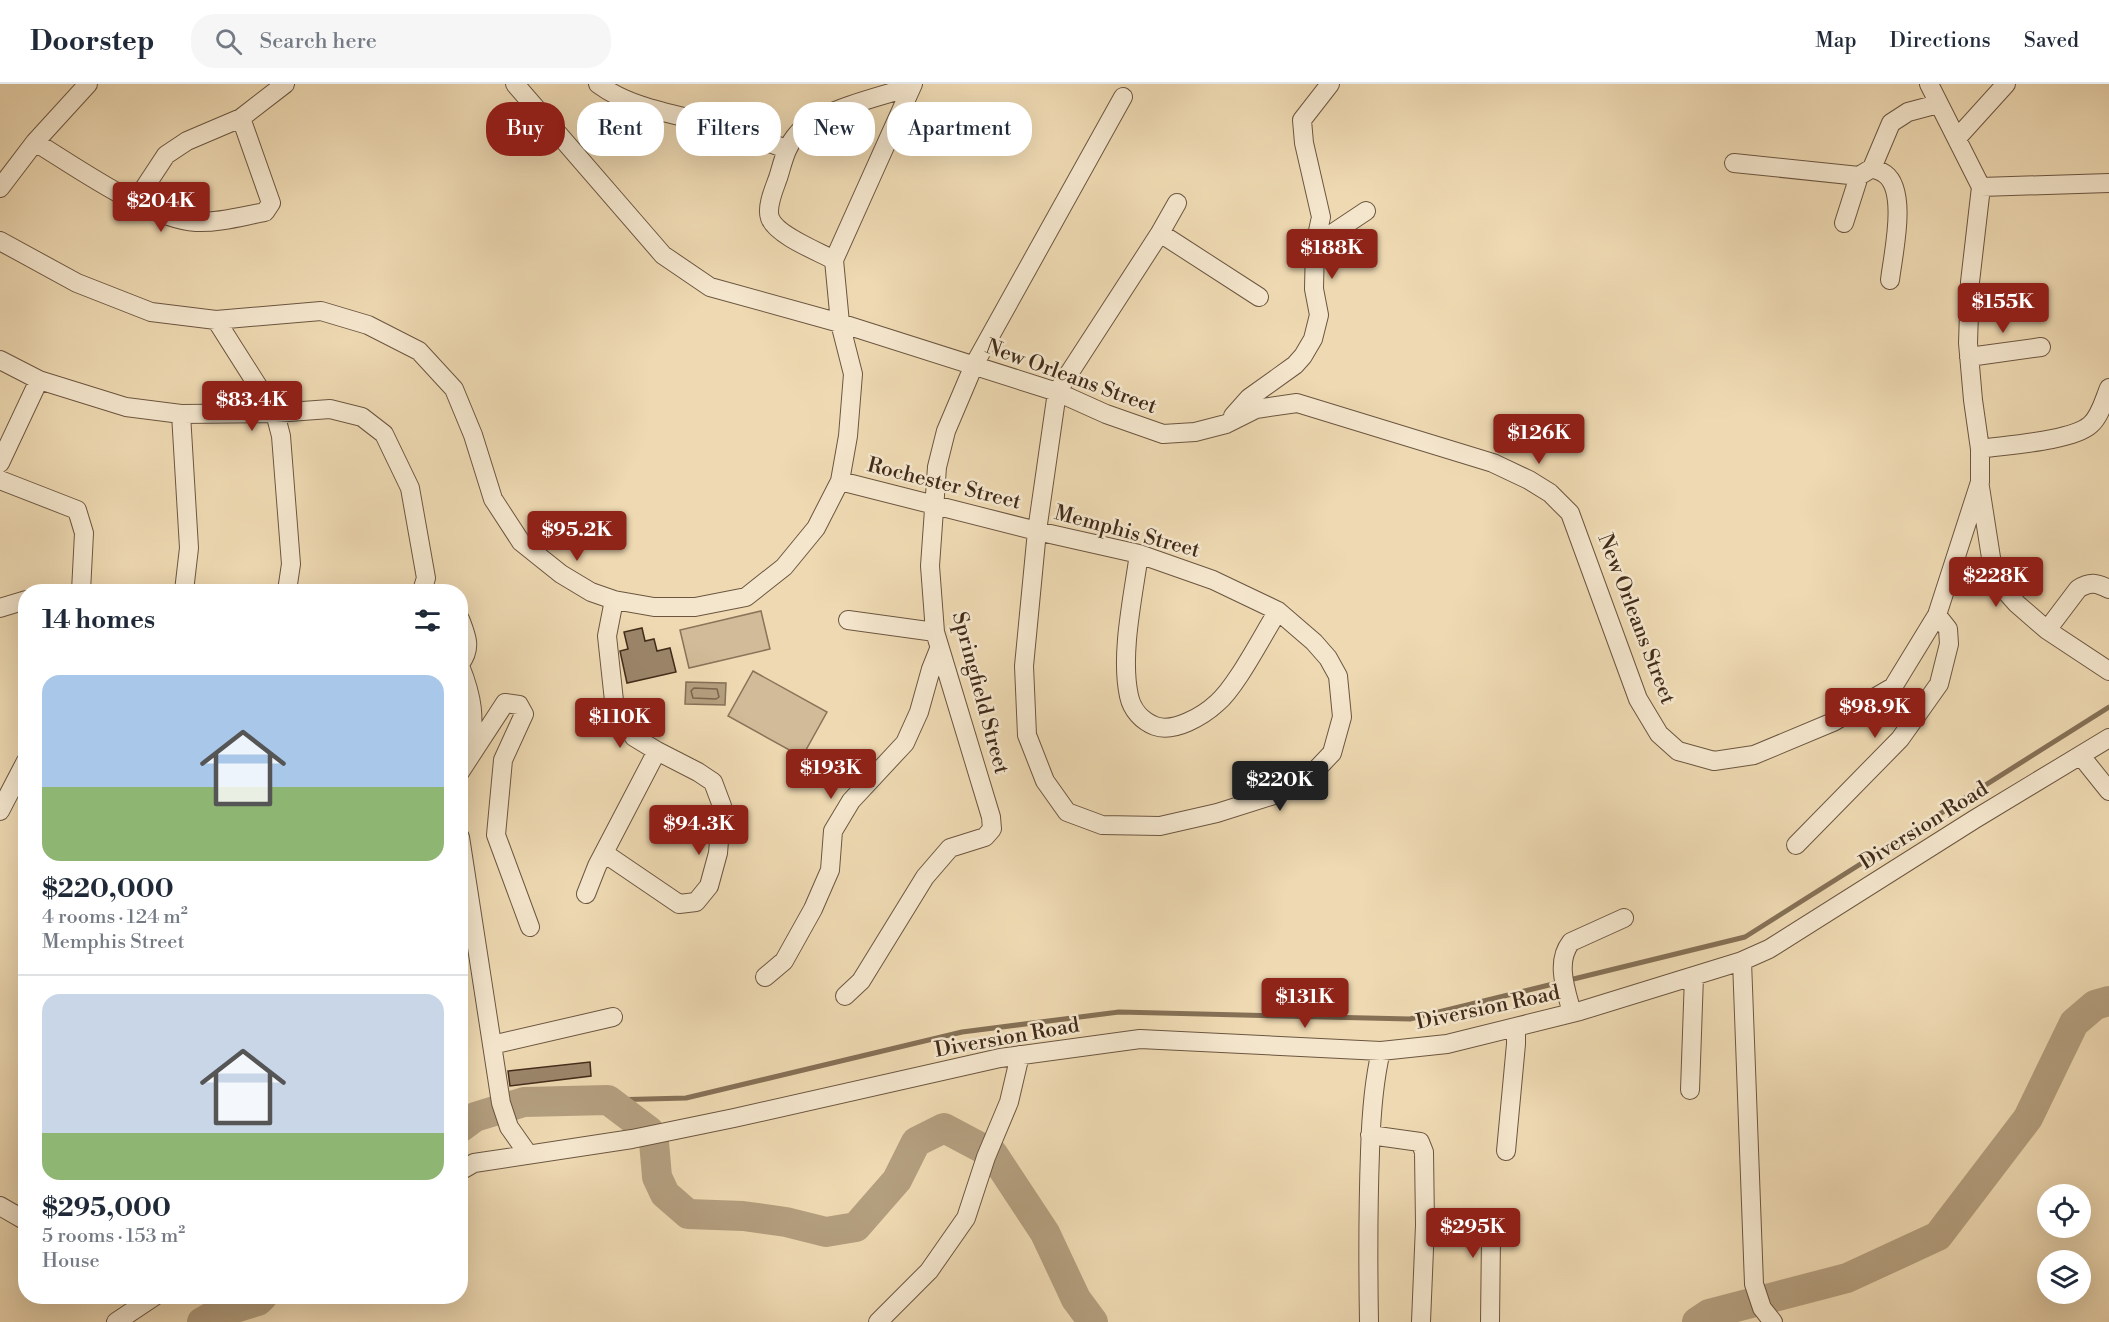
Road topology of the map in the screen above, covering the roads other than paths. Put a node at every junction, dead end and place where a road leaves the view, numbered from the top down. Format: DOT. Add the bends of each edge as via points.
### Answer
graph roads {
  1 [pos="88,84"];
  2 [pos="285,84"];
  3 [pos="515,84"];
  4 [pos="598,84"];
  5 [pos="1330,84"];
  6 [pos="1929,84"];
  7 [pos="2006,84"];
  8 [pos="912,86"];
  9 [pos="1123,97"];
  10 [pos="1938,104"];
  11 [pos="241,118"];
  12 [pos="1958,137"];
  13 [pos="35,142"];
  14 [pos="787,149"];
  15 [pos="1734,163"];
  16 [pos="1865,172"];
  17 [pos="2109,183"];
  18 [pos="1981,187"];
  19 [pos="0,188"];
  20 [pos="135,202"];
  21 [pos="1177,203"];
  22 [pos="1366,211"];
  23 [pos="1844,223"];
  24 [pos="1160,233"];
  25 [pos="0,241"];
  26 [pos="1315,245"];
  27 [pos="834,260"];
  28 [pos="1890,280"];
  29 [pos="1259,297"];
  30 [pos="216,320"];
  31 [pos="840,323"];
  32 [pos="2042,347"];
  33 [pos="1969,357"];
  34 [pos="0,360"];
  35 [pos="974,365"];
  36 [pos="39,380"];
  37 [pos="2109,388"];
  38 [pos="1057,392"];
  39 [pos="275,413"];
  40 [pos="181,414"];
  41 [pos="1226,424"];
  42 [pos="1980,449"];
  43 [pos="0,463"];
  44 [pos="0,480"];
  45 [pos="840,480"];
  46 [pos="1980,482"];
  47 [pos="933,504"];
  48 [pos="1037,531"];
  49 [pos="1139,555"];
  50 [pos="81,584"];
  51 [pos="185,584"];
  52 [pos="288,584"];
  53 [pos="429,584"];
  54 [pos="2109,589"];
  55 [pos="614,600"];
  56 [pos="18,602"];
  57 [pos="0,608"];
  58 [pos="1278,611"];
  59 [pos="1936,615"];
  60 [pos="848,620"];
  61 [pos="2047,630"];
  62 [pos="937,640"];
  63 [pos="2109,671"];
  64 [pos="468,687"];
  65 [pos="2106,746"];
  66 [pos="468,751"];
  67 [pos="657,751"];
  68 [pos="2081,756"];
  69 [pos="468,760"];
  70 [pos="18,776"];
  71 [pos="2109,791"];
  72 [pos="0,811"];
  73 [pos="1796,845"];
  74 [pos="604,853"];
  75 [pos="468,889"];
  76 [pos="586,894"];
  77 [pos="1624,918"];
  78 [pos="530,927"];
  79 [pos="1742,961"];
  80 [pos="1694,976"];
  81 [pos="765,977"];
  82 [pos="844,996"];
  83 [pos="1570,1004"];
  84 [pos="613,1017"];
  85 [pos="1516,1026"];
  86 [pos="492,1045"];
  87 [pos="1381,1051"];
  88 [pos="1020,1055"];
  89 [pos="1690,1090"];
  90 [pos="1370,1135"];
  91 [pos="1506,1151"];
  92 [pos="528,1154"];
  93 [pos="468,1167"];
  94 [pos="0,1206"];
  95 [pos="18,1216"];
  96 [pos="1425,1225"];
  97 [pos="129,1304"];
  98 [pos="1768,1315"];
  99 [pos="116,1322"];
  100 [pos="878,1322"];
  101 [pos="1369,1322"];
  102 [pos="1421,1322"];
  103 [pos="1490,1322"];
  1 -- 13 [label="street"];
  2 -- 11 [label="street"];
  3 -- 31 [label="street, New Orleans Street" via="663,255 711,287"];
  4 -- 14 [label="street" via="651,109"];
  5 -- 26 [label="street" via="1302,120 1321,217"];
  6 -- 10 [label="street"];
  7 -- 12 [label="street"];
  8 -- 14 [label="street" via="815,120 798,132"];
  8 -- 27 [label="street"];
  9 -- 35 [label="street, Springfield Street"];
  10 -- 12 [label="street"];
  10 -- 16 [label="street" via="1908,112 1891,123"];
  11 -- 20 [label="street" via="187,141 166,155"];
  11 -- 20 [label="street" via="270,196 265,212 196,222 168,217"];
  12 -- 18 [label="street"];
  13 -- 19 [label="street"];
  13 -- 20 [label="street"];
  14 -- 27 [label="street" via="769,217 784,234"];
  15 -- 16 [label="street"];
  16 -- 23 [label="street"];
  16 -- 28 [label="street" via="1886,174 1898,199"];
  17 -- 18 [label="street"];
  18 -- 33 [label="street, New Orleans Street" via="1970,282"];
  21 -- 24 [label="street, Memphis Street"];
  22 -- 26 [label="street"];
  24 -- 29 [label="street"];
  24 -- 38 [label="street, Memphis Street"];
  25 -- 30 [label="street" via="77,283 151,312"];
  26 -- 41 [label="street" via="1314,289 1319,315 1313,339 1295,365 1249,398"];
  27 -- 31 [label="street"];
  30 -- 39 [label="street"];
  30 -- 55 [label="street" via="321,311 368,326 419,351 454,389 493,499 521,542 561,574"];
  31 -- 35 [label="street, New Orleans Street"];
  31 -- 45 [label="street" via="853,374"];
  32 -- 33 [label="street"];
  33 -- 42 [label="street, New Orleans Street"];
  34 -- 36 [label="street"];
  35 -- 38 [label="street, New Orleans Street"];
  35 -- 47 [label="street, Springfield Street" via="946,431"];
  36 -- 40 [label="street" via="126,407"];
  36 -- 43 [label="street"];
  37 -- 42 [label="street" via="2091,425 2076,434"];
  38 -- 41 [label="street, New Orleans Street" via="1163,434 1195,432"];
  38 -- 48 [label="street, Memphis Street"];
  39 -- 40 [label="street"];
  39 -- 52 [label="street" via="281,436 291,564"];
  39 -- 53 [label="street" via="330,410 362,417 384,434 410,488"];
  40 -- 51 [label="street" via="189,548"];
  41 -- 59 [label="street, New Orleans Street" via="1256,409 1297,403 1493,463 1550,493 1570,513 1638,699 1659,734 1678,751 1714,761 1754,754 1833,722 1893,687"];
  42 -- 46 [label="street, New Orleans Street"];
  44 -- 50 [label="street" via="77,510 84,533"];
  45 -- 47 [label="street, Rochester Street"];
  45 -- 55 [label="street" via="816,528 784,567 746,597 695,607 654,607"];
  46 -- 59 [label="street, New Orleans Street"];
  46 -- 61 [label="street" via="1992,564 2001,586"];
  47 -- 48 [label="street, Rochester Street"];
  47 -- 62 [label="street, Springfield Street" via="930,566"];
  48 -- 49 [label="street, Memphis Street"];
  48 -- 58 [label="street, Memphis Street" via="1024,666 1027,735 1045,781 1066,812 1102,825 1160,826 1217,813 1274,795 1313,773 1332,753 1342,717 1338,676 1314,642"];
  49 -- 58 [label="street, Memphis Street" via="1213,580"];
  49 -- 58 [label="street" via="1127,635 1129,697 1136,712 1153,725 1172,728 1218,703"];
  54 -- 61 [label="street" via="2095,583 2078,589"];
  55 -- 67 [label="street" via="607,636 615,710 634,737"];
  56 -- 57 [label="street"];
  59 -- 73 [label="street" via="1948,629 1949,644 1939,684 1900,739"];
  60 -- 62 [label="street"];
  61 -- 63 [label="street"];
  62 -- 81 [label="street" via="919,712 904,743 851,801 833,831 830,870 813,909 784,962"];
  62 -- 82 [label="street, Springfield Street" via="992,829 985,837 950,848 925,877 861,981"];
  64 -- 66 [label="street" via="474,723"];
  65 -- 68 [label="street, Diversion Road"];
  67 -- 74 [label="street"];
  67 -- 74 [label="street" via="713,782 722,806 718,853 709,886 696,902 680,904"];
  68 -- 71 [label="street"];
  68 -- 79 [label="street, Diversion Road" via="1769,949"];
  69 -- 78 [label="street" via="505,703 519,705 524,714 503,760 496,835"];
  70 -- 72 [label="street"];
  74 -- 76 [label="street"];
  75 -- 86 [label="street"];
  77 -- 83 [label="street" via="1571,942 1563,957"];
  79 -- 80 [label="street, Diversion Road"];
  79 -- 98 [label="street" via="1754,1284"];
  80 -- 83 [label="street, Diversion Road"];
  80 -- 89 [label="street"];
  83 -- 85 [label="street, Diversion Road"];
  84 -- 86 [label="street"];
  85 -- 87 [label="street, Diversion Road" via="1448,1044"];
  85 -- 91 [label="street"];
  86 -- 92 [label="street" via="501,1104 509,1127"];
  87 -- 88 [label="street, Diversion Road" via="1140,1039"];
  87 -- 90 [label="street"];
  88 -- 92 [label="street, Diversion Road" via="734,1118"];
  88 -- 100 [label="street" via="1009,1102 966,1218 929,1271"];
  90 -- 96 [label="street" via="1420,1142 1424,1152"];
  90 -- 101 [label="street"];
  92 -- 93 [label="street, Diversion Road"];
  94 -- 95 [label="street"];
  96 -- 102 [label="street"];
  96 -- 103 [label="street" via="1489,1231"];
  97 -- 99 [label="street"];
}
